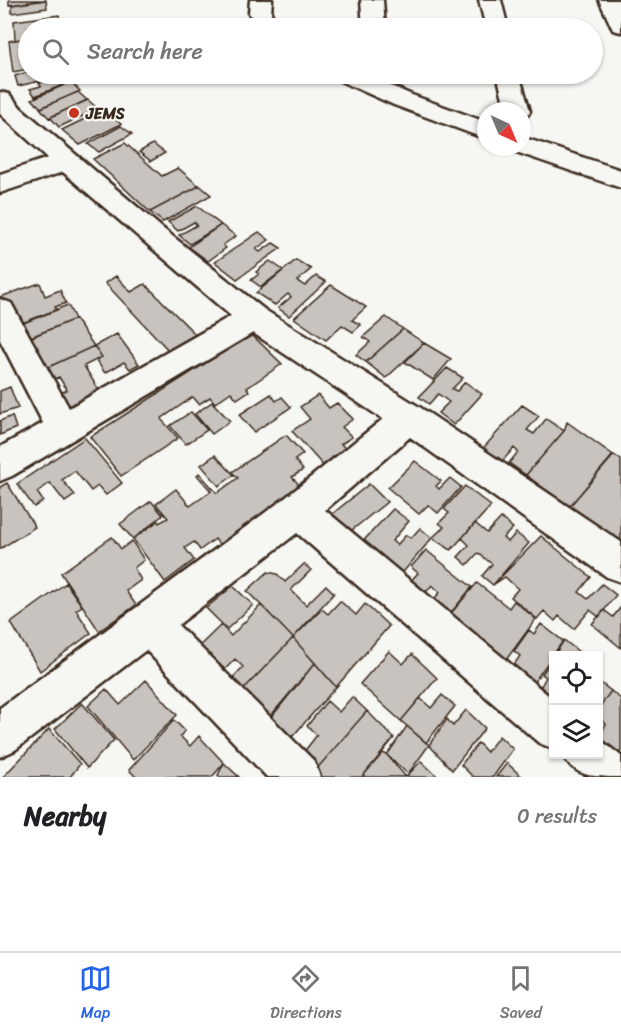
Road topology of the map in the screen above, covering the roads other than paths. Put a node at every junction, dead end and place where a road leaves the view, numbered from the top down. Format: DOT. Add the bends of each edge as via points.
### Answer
graph roads {
  1 [pos="261,0"];
  2 [pos="372,0"];
  3 [pos="490,0"];
  4 [pos="610,0"];
  5 [pos="263,18"];
  6 [pos="373,18"];
  7 [pos="494,18"];
  8 [pos="621,25"];
  9 [pos="384,84"];
  10 [pos="511,84"];
  11 [pos="0,99"];
  12 [pos="516,102"];
  13 [pos="477,127"];
  14 [pos="531,143"];
  15 [pos="68,162"];
  16 [pos="621,178"];
  17 [pos="0,184"];
  18 [pos="0,311"];
  19 [pos="254,318"];
  20 [pos="409,418"];
  21 [pos="63,428"];
  22 [pos="0,465"];
  23 [pos="298,510"];
  24 [pos="621,564"];
  25 [pos="148,623"];
  26 [pos="549,724"];
  27 [pos="0,735"];
  28 [pos="590,759"];
  29 [pos="298,777"];
  30 [pos="612,777"];
  1 -- 5 [label="street"];
  2 -- 6 [label="street"];
  3 -- 7 [label="street"];
  4 -- 8 [label="street"];
  9 -- 13 [label="street"];
  10 -- 12 [label="street"];
  11 -- 15 [label="street"];
  14 -- 16 [label="street"];
  15 -- 17 [label="street"];
  15 -- 19 [label="street"];
  18 -- 21 [label="street"];
  19 -- 20 [label="street"];
  19 -- 21 [label="street"];
  20 -- 23 [label="street"];
  20 -- 24 [label="street"];
  21 -- 22 [label="street"];
  23 -- 25 [label="street"];
  23 -- 26 [label="street"];
  25 -- 27 [label="street"];
  25 -- 29 [label="street"];
  28 -- 30 [label="street"];
}
